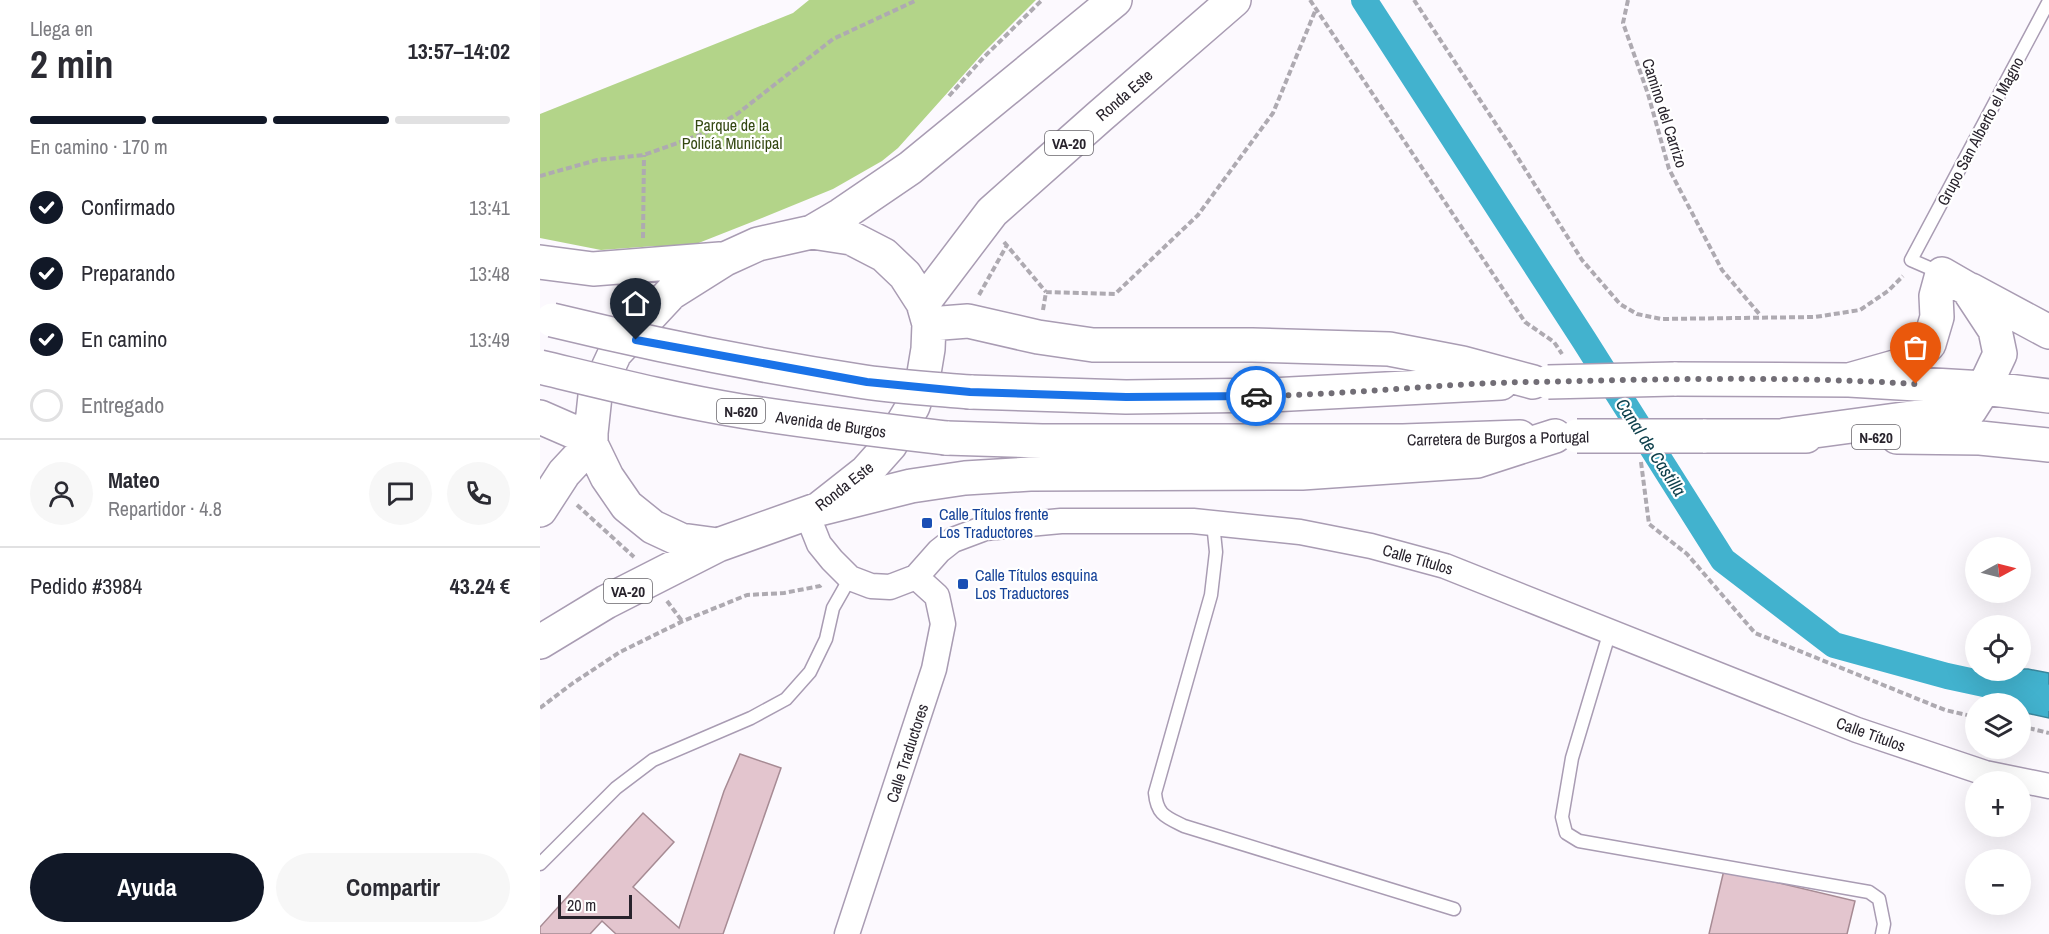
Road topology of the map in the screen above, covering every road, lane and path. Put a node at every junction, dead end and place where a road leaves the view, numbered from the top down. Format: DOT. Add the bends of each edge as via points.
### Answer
graph roads {
  1 [pos="916,0"];
  2 [pos="1042,0"];
  3 [pos="1115,0"];
  4 [pos="1234,0"];
  5 [pos="1310,0"];
  6 [pos="1414,0"];
  7 [pos="1628,0"];
  8 [pos="2049,1"];
  9 [pos="1316,9"];
  10 [pos="946,100"];
  11 [pos="644,155"];
  12 [pos="540,176"];
  13 [pos="986,220"];
  14 [pos="643,229"];
  15 [pos="812,232"];
  16 [pos="1007,245"];
  17 [pos="724,259"];
  18 [pos="1911,260"];
  19 [pos="540,262"];
  20 [pos="1955,281"];
  21 [pos="1046,292"];
  22 [pos="974,303"];
  23 [pos="926,313"];
  24 [pos="1761,316"];
  25 [pos="546,319"];
  26 [pos="2049,332"];
  27 [pos="1038,338"];
  28 [pos="540,367"];
  29 [pos="1549,375"];
  30 [pos="1849,380"];
  31 [pos="1984,388"];
  32 [pos="2049,396"];
  33 [pos="540,417"];
  34 [pos="1785,435"];
  35 [pos="1566,436"];
  36 [pos="946,438"];
  37 [pos="591,439"];
  38 [pos="2049,445"];
  39 [pos="1641,462"];
  40 [pos="548,498"];
  41 [pos="813,511"];
  42 [pos="1213,523"];
  43 [pos="718,545"];
  44 [pos="916,577"];
  45 [pos="651,578"];
  46 [pos="850,578"];
  47 [pos="820,586"];
  48 [pos="682,621"];
  49 [pos="1610,631"];
  50 [pos="540,642"];
  51 [pos="540,708"];
  52 [pos="1965,715"];
  53 [pos="2031,729"];
  54 [pos="2049,733"];
  55 [pos="2049,786"];
  56 [pos="540,864"];
  57 [pos="1454,909"];
  58 [pos="847,934"];
  59 [pos="1882,934"];
  1 -- 11 [label="path" via="833,39 737,114 705,133"];
  2 -- 10 [label="path"];
  3 -- 15 [label="highway" via="910,168"];
  4 -- 13 [label="highway, Ronda Este / VA-20"];
  5 -- 9 [label="path"];
  6 -- 24 [label="path" via="1582,260 1620,304 1637,314 1661,319"];
  7 -- 24 [label="path, Camino del Carrizo" via="1623,23 1669,170 1722,270"];
  8 -- 18 [label="lane, Grupo San Alberto el Magno"];
  9 -- 21 [label="path" via="1273,113 1198,215 1115,294"];
  9 -- 29 [label="path" via="1525,322 1554,342"];
  11 -- 12 [label="path" via="597,160"];
  11 -- 14 [label="path"];
  13 -- 16 [label="path"];
  13 -- 23 [label="highway, Ronda Este / VA-20"];
  15 -- 17 [label="highway" via="758,244"];
  15 -- 23 [label="highway" via="851,238 884,255 905,275"];
  16 -- 21 [label="path"];
  16 -- 22 [label="path"];
  17 -- 19 [label="highway" via="593,269"];
  17 -- 37 [label="highway" via="671,293 615,353 595,396"];
  18 -- 20 [label="lane"];
  18 -- 24 [label="path" via="1904,276 1860,310 1815,317"];
  20 -- 26 [label="highway"];
  20 -- 30 [label="highway" via="1936,296 1937,317 1929,344 1909,363"];
  20 -- 31 [label="highway" via="1995,330 2000,354"];
  21 -- 27 [label="path"];
  23 -- 27 [label="highway"];
  23 -- 41 [label="highway, Ronda Este / VA-20" via="928,349 913,406 890,445 867,472"];
  25 -- 29 [label="highway, bridge" via="657,346 761,364 867,382 970,392 1126,397 1270,395"];
  27 -- 29 [label="highway" via="1093,345 1389,349"];
  28 -- 36 [label="highway, Avenida de Burgos / N-620, bridge" via="740,411"];
  29 -- 30 [label="highway, bridge"];
  30 -- 31 [label="highway"];
  31 -- 32 [label="highway"];
  31 -- 34 [label="highway" via="1970,410"];
  33 -- 37 [label="highway"];
  34 -- 35 [label="highway, Carretera de Burgos a Portugal / N-620, bridge"];
  34 -- 38 [label="highway, Carretera de Burgos a Portugal / N-620" via="1980,438"];
  35 -- 36 [label="highway, Carretera de Burgos a Portugal / N-620" via="1403,441"];
  35 -- 41 [label="highway" via="1477,461 1302,473 1030,474 965,478 911,486"];
  37 -- 40 [label="highway"];
  37 -- 43 [label="highway, Ronda Este / VA-20" via="607,477 627,506 653,527 681,540"];
  39 -- 52 [label="path" via="1649,524 1687,554 1755,633 1945,710"];
  40 -- 45 [label="path" via="641,563"];
  41 -- 43 [label="highway, Ronda Este / VA-20"];
  41 -- 46 [label="street, Calle Títulos" via="819,544"];
  42 -- 44 [label="street, Calle Títulos" via="1061,521 985,528 953,540"];
  42 -- 49 [label="street, Calle Títulos" via="1300,532 1445,566"];
  42 -- 57 [label="lane" via="1216,552 1211,595 1155,793 1156,806 1162,815 1184,826"];
  43 -- 45 [label="highway, Ronda Este / VA-20"];
  44 -- 46 [label="street, Calle Títulos" via="890,587 871,586"];
  44 -- 58 [label="street, Calle Traductores" via="937,596 943,624 934,669"];
  45 -- 48 [label="path"];
  45 -- 50 [label="highway, Ronda Este / VA-20"];
  46 -- 56 [label="lane" via="833,608 826,639 810,672 786,699 653,760 616,788"];
  47 -- 48 [label="path" via="747,595"];
  48 -- 51 [label="path" via="620,652"];
  49 -- 55 [label="street, Calle Títulos" via="1857,730 1985,773"];
  49 -- 59 [label="lane" via="1572,758 1562,817 1566,833 1579,840 1857,888 1879,899"];
  53 -- 54 [label="path"];
}
